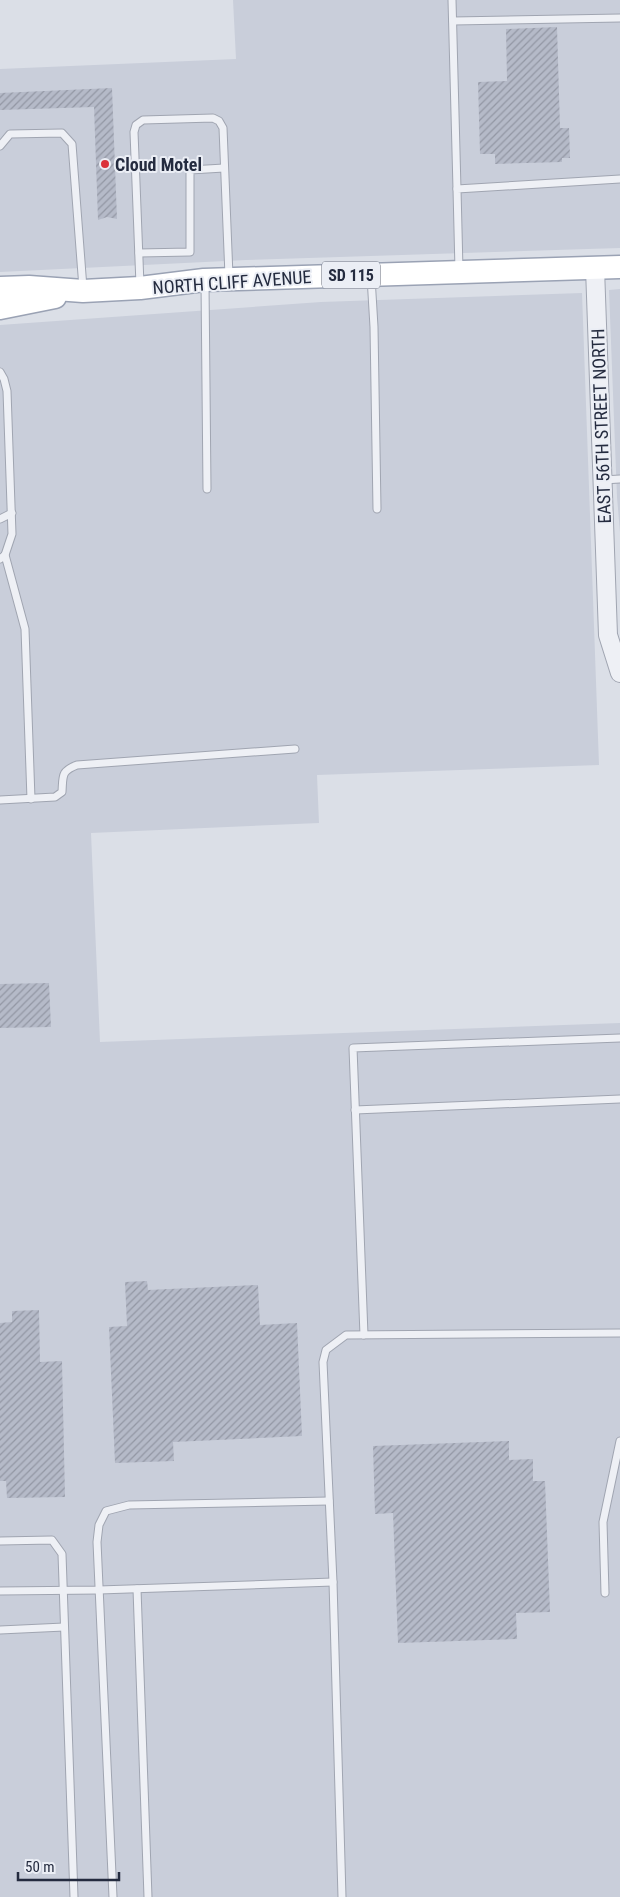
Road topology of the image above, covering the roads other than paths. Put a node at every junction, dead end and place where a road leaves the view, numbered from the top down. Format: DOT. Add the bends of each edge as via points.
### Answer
graph roads {
  1 [pos="452,0"];
  2 [pos="620,18"];
  3 [pos="453,21"];
  4 [pos="0,146"];
  5 [pos="224,168"];
  6 [pos="620,180"];
  7 [pos="457,189"];
  8 [pos="138,253"];
  9 [pos="620,267"];
  10 [pos="595,268"];
  11 [pos="459,272"];
  12 [pos="371,275"];
  13 [pos="229,279"];
  14 [pos="204,280"];
  15 [pos="0,288"];
  16 [pos="140,288"];
  17 [pos="83,291"];
  18 [pos="0,308"];
  19 [pos="2,376"];
  20 [pos="611,480"];
  21 [pos="207,489"];
  22 [pos="377,509"];
  23 [pos="12,513"];
  24 [pos="0,519"];
  25 [pos="3,557"];
  26 [pos="620,673"];
  27 [pos="295,749"];
  28 [pos="31,799"];
  29 [pos="0,800"];
  30 [pos="620,1038"];
  31 [pos="620,1100"];
  32 [pos="356,1110"];
  33 [pos="620,1333"];
  34 [pos="364,1335"];
  35 [pos="620,1441"];
  36 [pos="330,1501"];
  37 [pos="0,1541"];
  38 [pos="333,1582"];
  39 [pos="137,1589"];
  40 [pos="99,1590"];
  41 [pos="0,1591"];
  42 [pos="64,1591"];
  43 [pos="605,1593"];
  44 [pos="64,1627"];
  45 [pos="0,1630"];
  46 [pos="74,1897"];
  47 [pos="113,1897"];
  48 [pos="148,1897"];
  49 [pos="342,1897"];
  1 -- 3 [label="lane"];
  2 -- 3 [label="lane"];
  3 -- 7 [label="lane"];
  4 -- 17 [label="lane" via="10,134 62,133 72,144"];
  5 -- 8 [label="lane" via="190,170 190,252"];
  5 -- 8 [label="lane" via="223,128 213,118 143,120 136,125"];
  5 -- 13 [label="lane"];
  6 -- 7 [label="lane"];
  7 -- 11 [label="lane"];
  8 -- 16 [label="lane"];
  9 -- 10 [label="main road, NORTH CLIFF AVENUE / SD 115"];
  10 -- 11 [label="main road, NORTH CLIFF AVENUE / SD 115"];
  10 -- 20 [label="street, EAST 56TH STREET NORTH"];
  11 -- 12 [label="main road, NORTH CLIFF AVENUE / SD 115"];
  12 -- 13 [label="main road, NORTH CLIFF AVENUE / SD 115"];
  12 -- 22 [label="lane"];
  13 -- 14 [label="main road, NORTH CLIFF AVENUE / SD 115"];
  14 -- 16 [label="main road, NORTH CLIFF AVENUE / SD 115"];
  14 -- 21 [label="lane"];
  15 -- 17 [label="main road, NORTH CLIFF AVENUE / SD 115"];
  16 -- 17 [label="main road, NORTH CLIFF AVENUE / SD 115"];
  17 -- 18 [label="main road, NORTH CLIFF AVENUE / SD 115"];
  19 -- 23 [label="lane" via="8,391"];
  20 -- 26 [label="street, EAST 56TH STREET NORTH" via="608,635"];
  23 -- 24 [label="lane"];
  23 -- 25 [label="lane" via="12,534"];
  25 -- 28 [label="lane" via="25,629"];
  27 -- 28 [label="lane" via="77,765 66,769 62,792"];
  28 -- 29 [label="lane"];
  30 -- 32 [label="lane" via="353,1048"];
  31 -- 32 [label="lane"];
  32 -- 34 [label="lane"];
  33 -- 34 [label="lane"];
  34 -- 36 [label="lane" via="346,1335 333,1343 326,1350 323,1362"];
  35 -- 43 [label="lane" via="603,1522"];
  36 -- 38 [label="lane"];
  36 -- 40 [label="lane" via="129,1505 106,1511 98,1525"];
  37 -- 42 [label="lane" via="52,1540 62,1554"];
  38 -- 39 [label="lane"];
  38 -- 49 [label="lane"];
  39 -- 40 [label="lane"];
  39 -- 48 [label="lane"];
  40 -- 42 [label="lane"];
  40 -- 47 [label="lane"];
  41 -- 42 [label="lane"];
  42 -- 44 [label="lane"];
  44 -- 45 [label="lane"];
  44 -- 46 [label="lane"];
}
